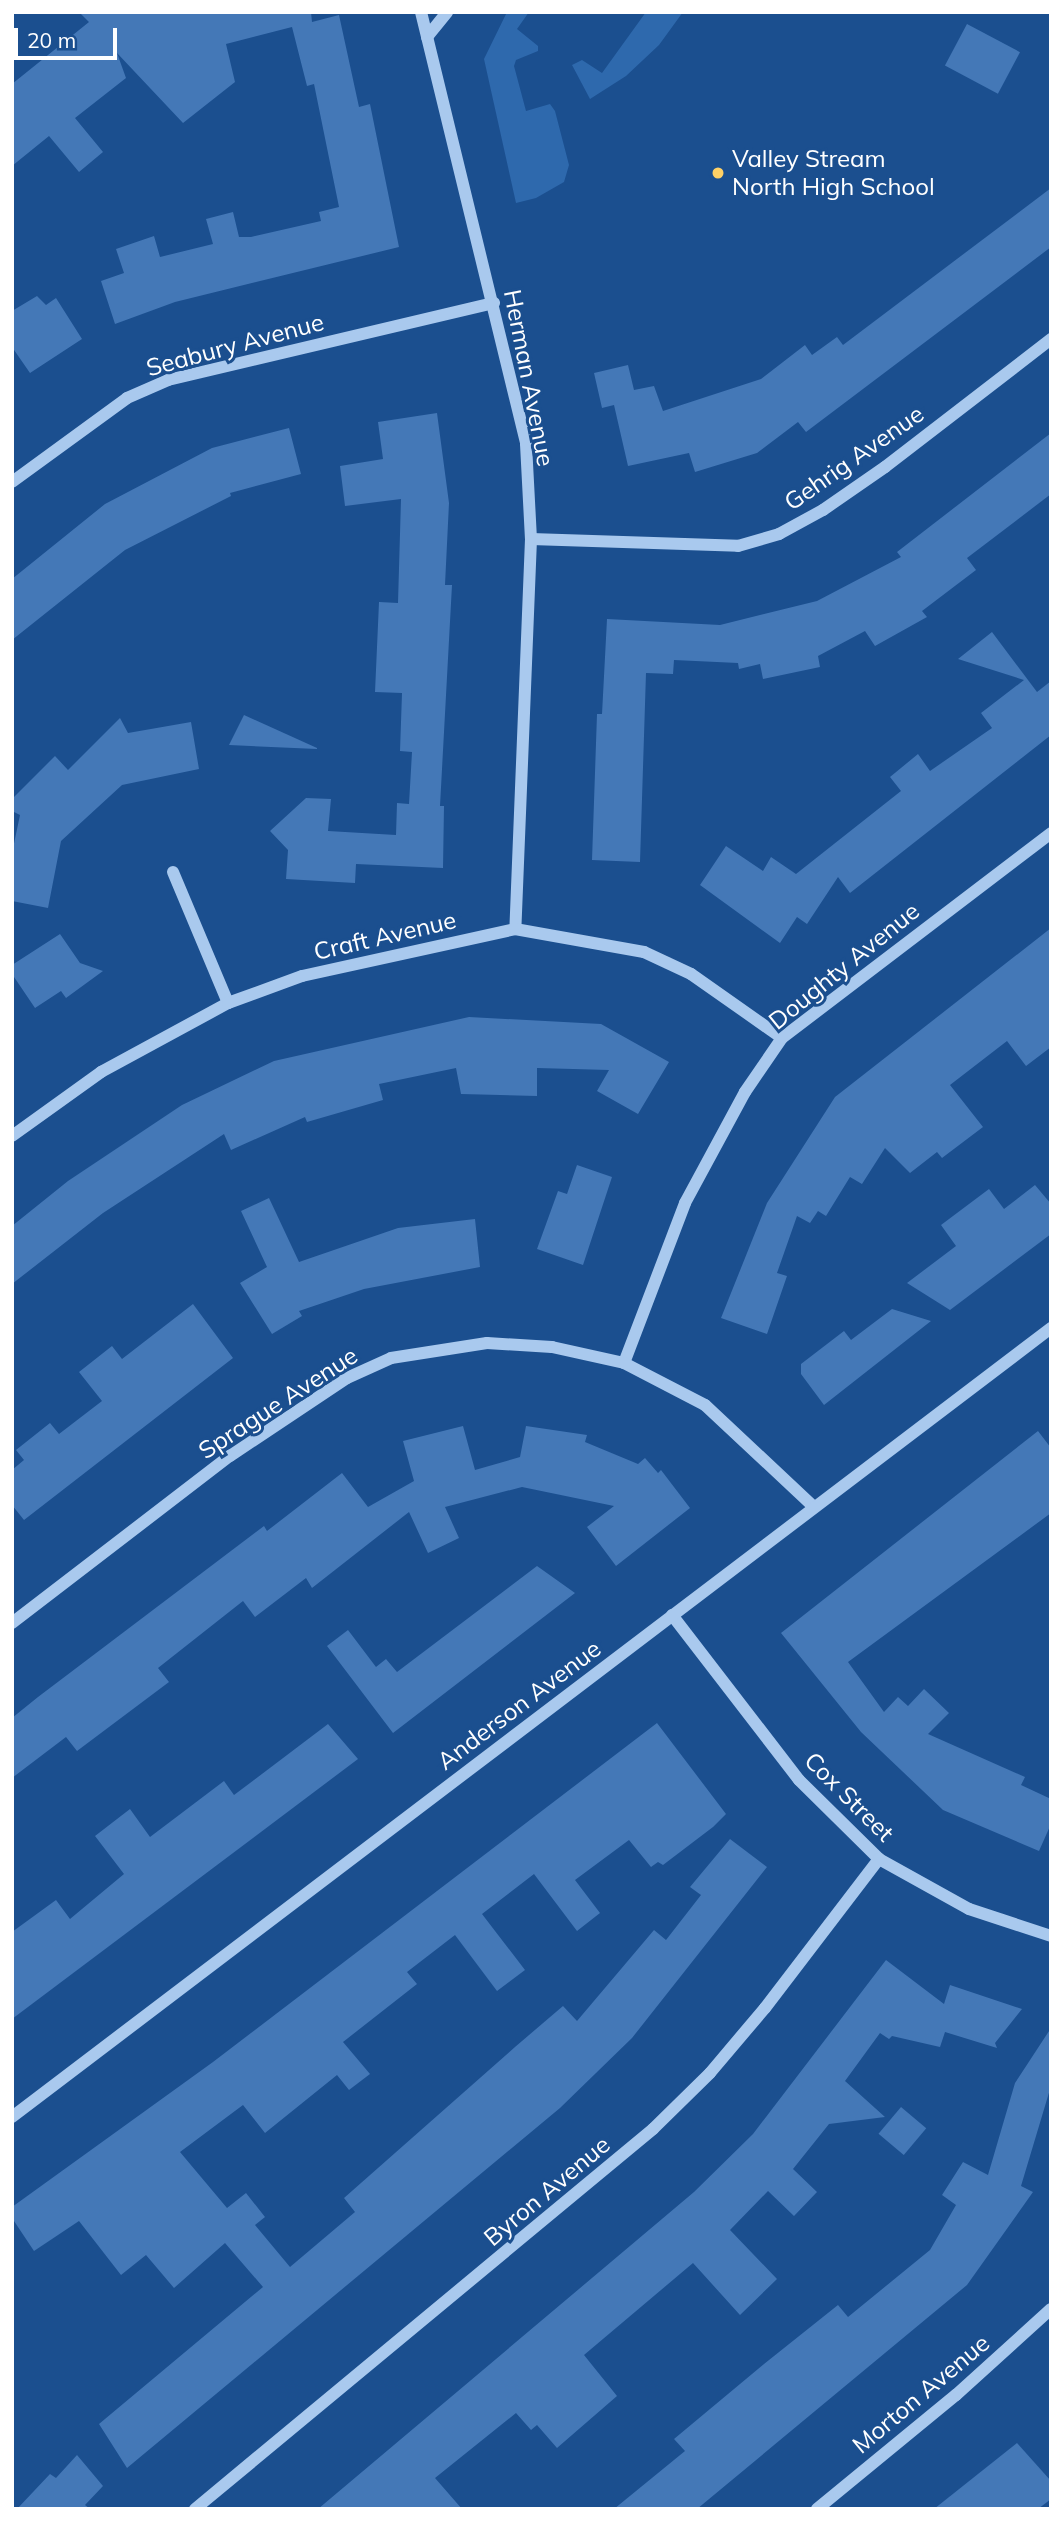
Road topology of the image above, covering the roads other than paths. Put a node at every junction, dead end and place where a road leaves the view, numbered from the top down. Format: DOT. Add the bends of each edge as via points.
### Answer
graph roads {
  1 [pos="422,12"];
  2 [pos="447,12"];
  3 [pos="428,37"];
  4 [pos="494,303"];
  5 [pos="1051,339"];
  6 [pos="12,482"];
  7 [pos="531,539"];
  8 [pos="1051,833"];
  9 [pos="173,872"];
  10 [pos="515,929"];
  11 [pos="229,1003"];
  12 [pos="782,1038"];
  13 [pos="12,1136"];
  14 [pos="1051,1328"];
  15 [pos="624,1363"];
  16 [pos="814,1507"];
  17 [pos="672,1615"];
  18 [pos="12,1623"];
  19 [pos="879,1859"];
  20 [pos="1051,1936"];
  21 [pos="12,2117"];
  22 [pos="1051,2309"];
  23 [pos="195,2509"];
  24 [pos="817,2509"];
  1 -- 3 [label="street, Herman Avenue"];
  2 -- 3 [label="street"];
  3 -- 4 [label="street, Herman Avenue"];
  4 -- 6 [label="street, Seabury Avenue" via="169,380 127,398"];
  4 -- 7 [label="street, Herman Avenue" via="526,444"];
  5 -- 7 [label="street, Gehrig Avenue" via="885,467 779,534 738,547"];
  7 -- 10 [label="street, Herman Avenue"];
  8 -- 12 [label="street, Doughty Avenue"];
  9 -- 11 [label="street"];
  10 -- 11 [label="street, Craft Avenue" via="302,976"];
  10 -- 12 [label="street, Craft Avenue" via="644,952 691,974"];
  11 -- 13 [label="street, Craft Avenue" via="101,1072"];
  12 -- 15 [label="street, Doughty Avenue" via="733,1113 685,1203"];
  14 -- 16 [label="street, Anderson Avenue"];
  15 -- 16 [label="street, Sprague Avenue" via="705,1405"];
  15 -- 18 [label="street, Sprague Avenue" via="552,1347 487,1343 391,1358 347,1378 230,1456"];
  16 -- 17 [label="street, Anderson Avenue"];
  17 -- 19 [label="street, Cox Street" via="799,1780"];
  17 -- 21 [label="street, Anderson Avenue"];
  19 -- 20 [label="street, Cox Street" via="969,1909"];
  19 -- 23 [label="street, Byron Avenue" via="757,2017 653,2129"];
  22 -- 24 [label="street, Morton Avenue" via="956,2395"];
}
